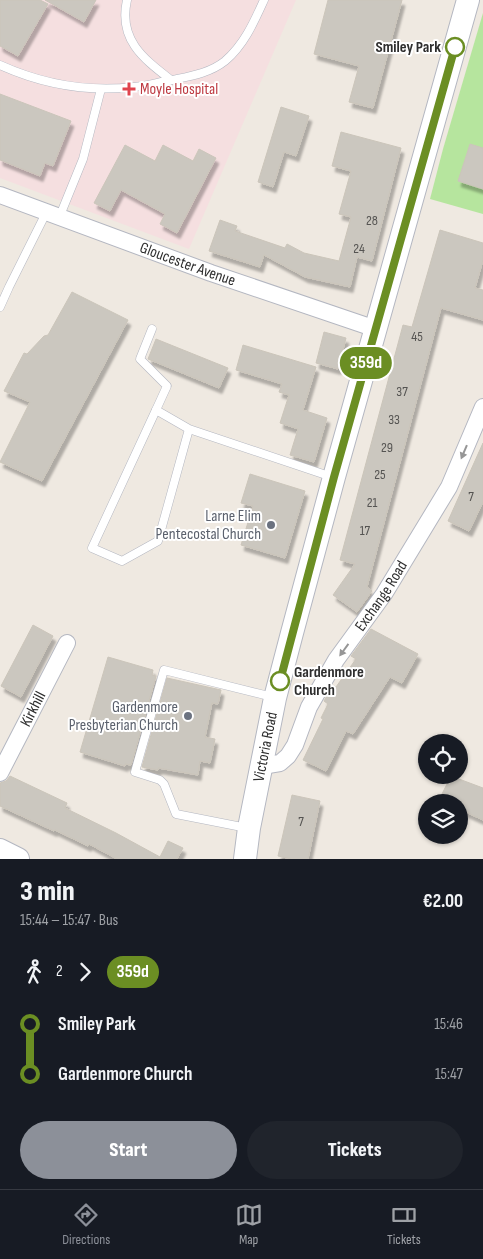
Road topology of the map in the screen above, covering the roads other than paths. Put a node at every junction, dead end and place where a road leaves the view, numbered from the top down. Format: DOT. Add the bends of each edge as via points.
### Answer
graph roads {
  1 [pos="127,0"];
  2 [pos="264,0"];
  3 [pos="468,0"];
  4 [pos="0,65"];
  5 [pos="171,80"];
  6 [pos="102,89"];
  7 [pos="0,195"];
  8 [pos="53,215"];
  9 [pos="0,307"];
  10 [pos="376,329"];
  11 [pos="152,330"];
  12 [pos="483,407"];
  13 [pos="156,410"];
  14 [pos="189,429"];
  15 [pos="334,477"];
  16 [pos="67,643"];
  17 [pos="275,698"];
  18 [pos="262,766"];
  19 [pos="0,773"];
  20 [pos="249,828"];
  21 [pos="0,850"];
  22 [pos="18,859"];
  23 [pos="245,859"];
  1 -- 5 [label="lane" via="126,25 134,45"];
  2 -- 5 [label="lane" via="247,36 225,60 213,69"];
  3 -- 10 [label="street, Victoria Road"];
  4 -- 6 [label="lane" via="55,83"];
  5 -- 6 [label="lane"];
  6 -- 8 [label="lane" via="83,159"];
  7 -- 8 [label="street, Gloucester Avenue"];
  8 -- 9 [label="lane"];
  8 -- 10 [label="street, Gloucester Avenue"];
  10 -- 15 [label="street, Victoria Road"];
  11 -- 13 [label="lane" via="140,359 167,386"];
  12 -- 18 [label="street, Exchange Road, one-way" via="449,487 384,594 336,660 309,707 295,745 280,763"];
  13 -- 14 [label="lane"];
  13 -- 14 [label="lane" via="92,548 122,561 158,541"];
  14 -- 15 [label="lane"];
  15 -- 17 [label="street, Victoria Road"];
  16 -- 19 [label="street, Kirkhill"];
  17 -- 18 [label="street, Victoria Road"];
  17 -- 20 [label="lane" via="164,670 135,772 164,784 176,814"];
  18 -- 20 [label="street, Victoria Road"];
  20 -- 23 [label="street, Victoria Road"];
  21 -- 22 [label="street"];
}
